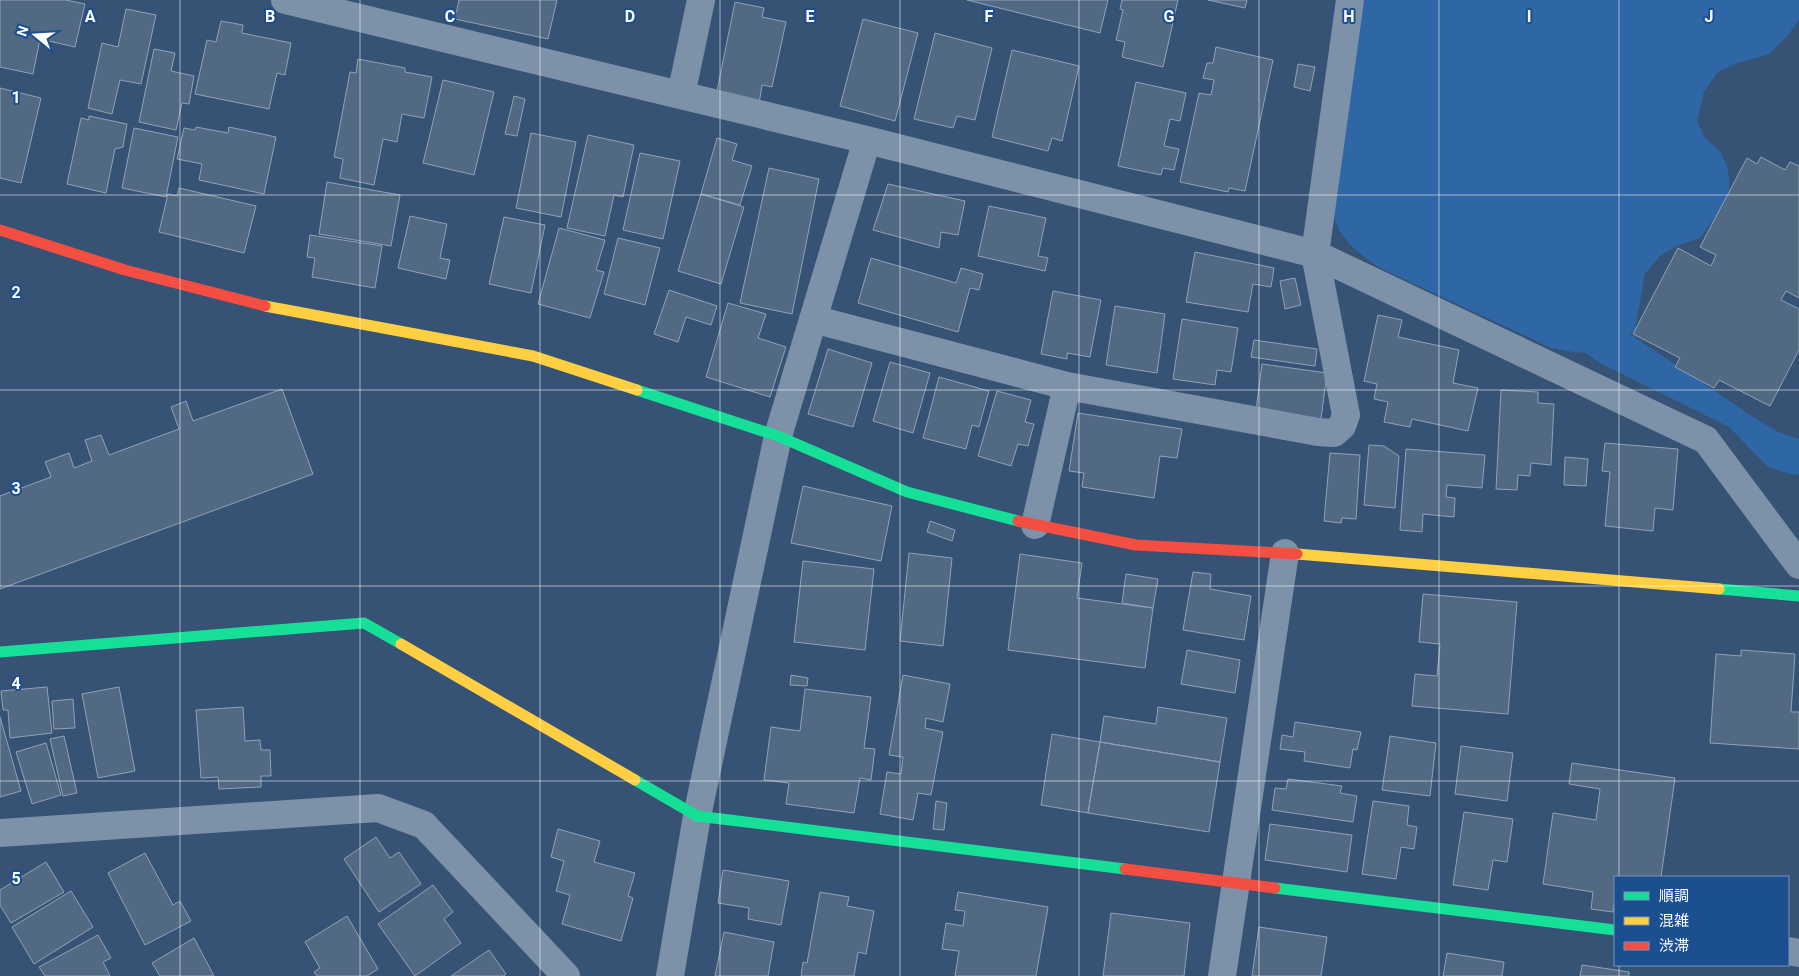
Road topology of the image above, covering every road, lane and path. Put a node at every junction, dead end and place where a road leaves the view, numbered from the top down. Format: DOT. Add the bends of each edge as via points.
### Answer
graph roads {
  1 [pos="285,0"];
  2 [pos="701,0"];
  3 [pos="1350,0"];
  4 [pos="681,95"];
  5 [pos="866,140"];
  6 [pos="0,230"];
  7 [pos="1315,254"];
  8 [pos="813,320"];
  9 [pos="1067,386"];
  10 [pos="778,436"];
  11 [pos="1035,526"];
  12 [pos="1285,552"];
  13 [pos="1799,565"];
  14 [pos="1799,596"];
  15 [pos="0,652"];
  16 [pos="697,816"];
  17 [pos="0,833"];
  18 [pos="1236,883"];
  19 [pos="1614,930"];
  20 [pos="566,976"];
  21 [pos="670,976"];
  22 [pos="1222,976"];
  1 -- 4 [label="street"];
  2 -- 4 [label="street"];
  3 -- 7 [label="street"];
  4 -- 5 [label="street"];
  5 -- 7 [label="street"];
  5 -- 8 [label="street"];
  6 -- 10 [label="street" via="125,270 254,304 533,356"];
  7 -- 9 [label="street" via="1346,415 1342,426 1334,433"];
  7 -- 13 [label="street" via="1706,440"];
  8 -- 9 [label="street"];
  8 -- 10 [label="street"];
  9 -- 11 [label="street"];
  10 -- 11 [label="street" via="907,492"];
  10 -- 16 [label="street"];
  11 -- 12 [label="street" via="1136,545"];
  12 -- 14 [label="street"];
  12 -- 18 [label="street"];
  15 -- 16 [label="street" via="364,623"];
  16 -- 18 [label="street"];
  16 -- 21 [label="street"];
  17 -- 20 [label="street" via="378,808 424,825"];
  18 -- 19 [label="street"];
  18 -- 22 [label="street"];
}
